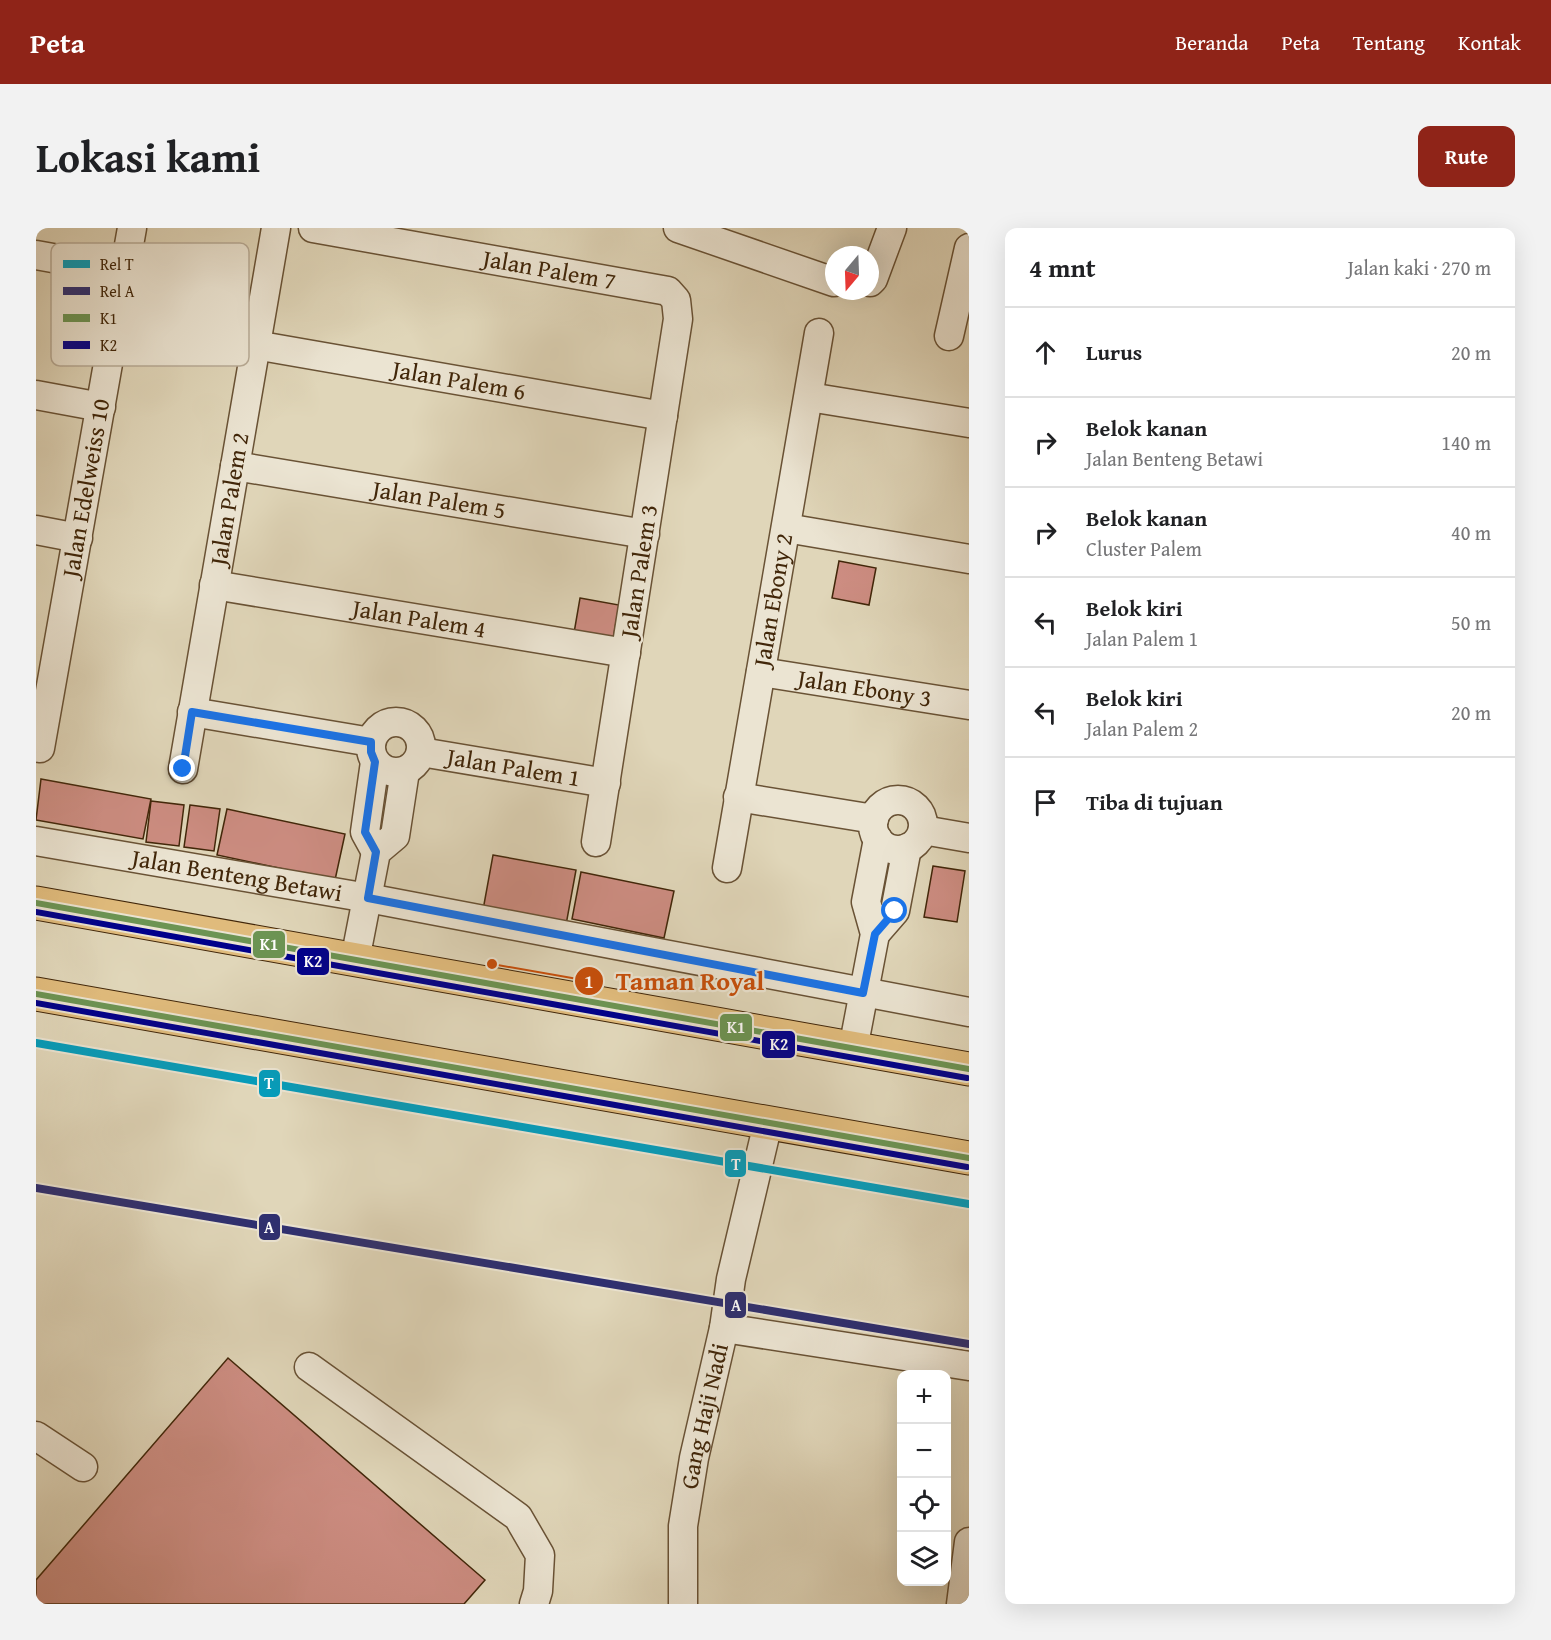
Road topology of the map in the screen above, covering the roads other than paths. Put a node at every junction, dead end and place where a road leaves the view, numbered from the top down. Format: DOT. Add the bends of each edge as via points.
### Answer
graph roads {
  1 [pos="132,228"];
  2 [pos="276,228"];
  3 [pos="313,228"];
  4 [pos="678,228"];
  5 [pos="892,228"];
  6 [pos="407,236"];
  7 [pos="130,243"];
  8 [pos="969,248"];
  9 [pos="36,255"];
  10 [pos="51,258"];
  11 [pos="879,263"];
  12 [pos="825,279"];
  13 [pos="965,281"];
  14 [pos="676,300"];
  15 [pos="819,333"];
  16 [pos="949,336"];
  17 [pos="255,345"];
  18 [pos="108,366"];
  19 [pos="36,395"];
  20 [pos="809,397"];
  21 [pos="100,407"];
  22 [pos="663,416"];
  23 [pos="969,423"];
  24 [pos="235,466"];
  25 [pos="786,528"];
  26 [pos="36,530"];
  27 [pos="645,534"];
  28 [pos="78,538"];
  29 [pos="969,560"];
  30 [pos="214,585"];
  31 [pos="626,652"];
  32 [pos="761,672"];
  33 [pos="44,684"];
  34 [pos="969,705"];
  35 [pos="192,712"];
  36 [pos="40,748"];
  37 [pos="373,752"];
  38 [pos="413,762"];
  39 [pos="183,769"];
  40 [pos="606,783"];
  41 [pos="738,797"];
  42 [pos="876,829"];
  43 [pos="969,838"];
  44 [pos="915,839"];
  45 [pos="36,841"];
  46 [pos="596,842"];
  47 [pos="376,852"];
  48 [pos="727,868"];
  49 [pos="368,898"];
  50 [pos="36,903"];
  51 [pos="875,934"];
  52 [pos="355,960"];
  53 [pos="863,993"];
  54 [pos="36,994"];
  55 [pos="969,1012"];
  56 [pos="853,1048"];
  57 [pos="969,1069"];
  58 [pos="768,1123"];
  59 [pos="969,1158"];
  60 [pos="724,1328"];
  61 [pos="969,1366"];
  62 [pos="309,1367"];
  63 [pos="36,1436"];
  64 [pos="83,1467"];
  65 [pos="969,1542"];
  66 [pos="534,1604"];
  67 [pos="683,1604"];
  68 [pos="961,1604"];
  1 -- 7 [label="street, Jalan Edelweiss 10"];
  2 -- 17 [label="street, Jalan Palem 2"];
  3 -- 6 [label="street, Jalan Palem 7"];
  4 -- 12 [label="street"];
  5 -- 11 [label="street"];
  6 -- 14 [label="street, Jalan Palem 7" via="668,291"];
  8 -- 13 [label="street"];
  9 -- 10 [label="street"];
  13 -- 16 [label="street"];
  14 -- 22 [label="street, Jalan Palem 3" via="678,319"];
  15 -- 20 [label="street, Jalan Ebony 2"];
  17 -- 22 [label="street, Jalan Palem 6"];
  17 -- 24 [label="street, Jalan Palem 2"];
  18 -- 21 [label="street, Jalan Edelweiss 10"];
  19 -- 21 [label="street"];
  20 -- 23 [label="street"];
  20 -- 25 [label="street, Jalan Ebony 2"];
  21 -- 28 [label="street, Jalan Edelweiss 10"];
  22 -- 27 [label="street, Jalan Palem 3"];
  24 -- 27 [label="street, Jalan Palem 5"];
  24 -- 30 [label="street, Jalan Palem 2"];
  25 -- 29 [label="street"];
  25 -- 32 [label="street, Jalan Ebony 2"];
  26 -- 28 [label="street"];
  27 -- 31 [label="street, Jalan Palem 3"];
  28 -- 33 [label="street, Jalan Edelweiss 10"];
  30 -- 31 [label="street, Jalan Palem 4"];
  30 -- 35 [label="street, Jalan Palem 2"];
  31 -- 40 [label="street, Jalan Palem 3"];
  32 -- 34 [label="street, Jalan Ebony 3"];
  32 -- 41 [label="street, Jalan Ebony 2"];
  33 -- 36 [label="street, Jalan Edelweiss 10"];
  35 -- 37 [label="street"];
  35 -- 39 [label="street, Jalan Palem 2"];
  37 -- 38 [label="street" via="384,769 394,773"];
  37 -- 38 [label="street" via="377,730 388,723 401,723 413,729 420,739"];
  37 -- 47 [label="street" via="365,832"];
  38 -- 40 [label="street, Jalan Palem 1"];
  38 -- 47 [label="street" via="395,836"];
  40 -- 46 [label="street, Jalan Palem 3"];
  41 -- 42 [label="street"];
  41 -- 48 [label="street, Jalan Ebony 2"];
  42 -- 44 [label="street" via="886,847 896,850"];
  42 -- 44 [label="street" via="879,808 890,800 904,800 922,816"];
  42 -- 51 [label="street" via="866,902"];
  43 -- 44 [label="street"];
  44 -- 51 [label="street" via="895,911"];
  45 -- 49 [label="street, Jalan Benteng Betawi"];
  47 -- 49 [label="street"];
  49 -- 52 [label="street"];
  49 -- 53 [label="street, Jalan Benteng Betawi"];
  50 -- 52 [label="main road"];
  51 -- 53 [label="street"];
  52 -- 56 [label="main road"];
  53 -- 55 [label="street, Jalan Benteng Betawi"];
  53 -- 56 [label="street"];
  54 -- 58 [label="main road"];
  56 -- 57 [label="main road"];
  58 -- 59 [label="main road"];
  58 -- 60 [label="street, Gang Haji Nadi" via="731,1280"];
  60 -- 61 [label="street"];
  60 -- 67 [label="street, Gang Haji Nadi" via="694,1458 683,1526"];
  62 -- 66 [label="street" via="518,1517 540,1555"];
  63 -- 64 [label="street"];
  65 -- 68 [label="street"];
}
